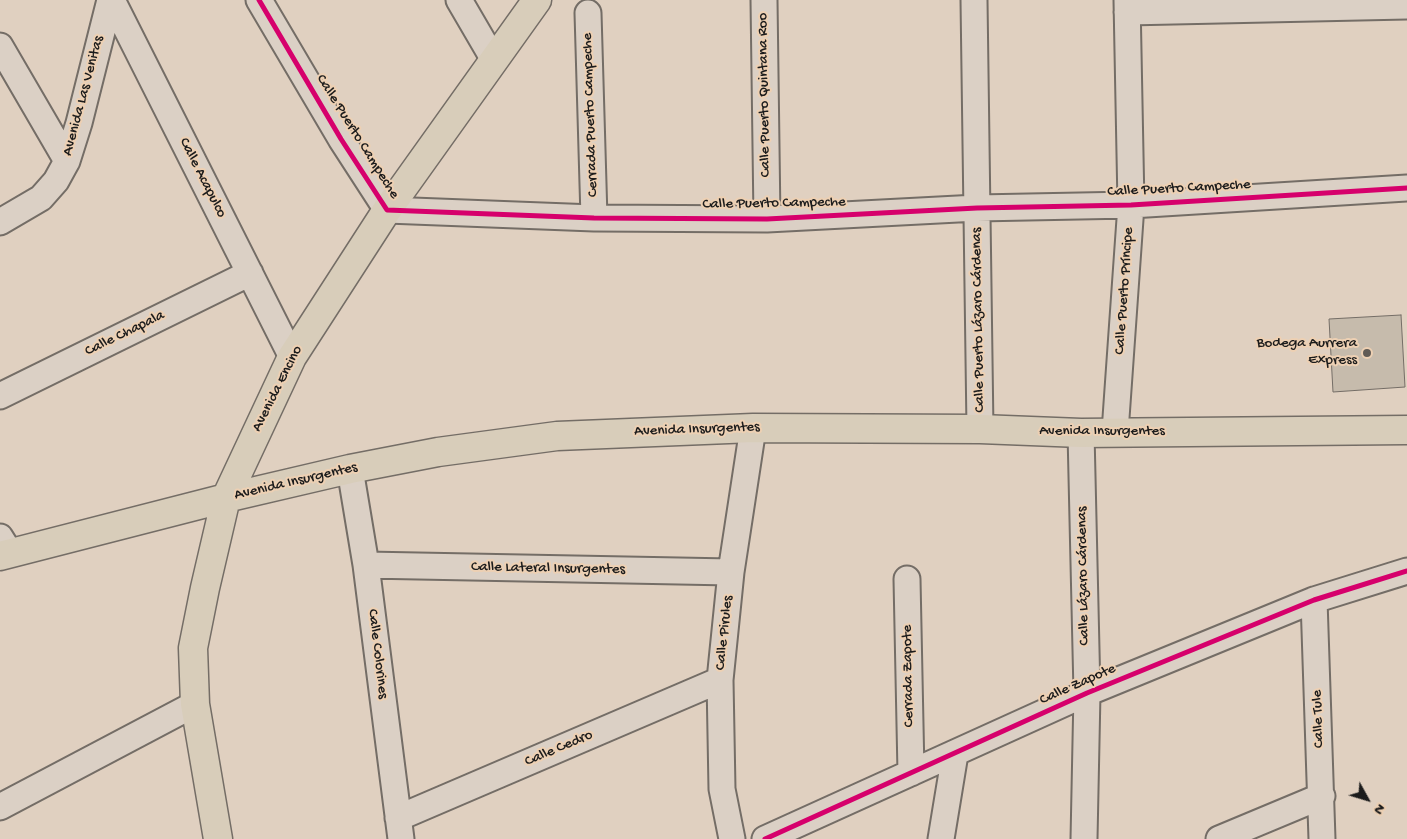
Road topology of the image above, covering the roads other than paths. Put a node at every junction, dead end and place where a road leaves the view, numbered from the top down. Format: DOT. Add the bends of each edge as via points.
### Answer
graph roads {
  1 [pos="111,0"];
  2 [pos="260,0"];
  3 [pos="459,0"];
  4 [pos="537,0"];
  5 [pos="764,0"];
  6 [pos="974,0"];
  7 [pos="1127,6"];
  8 [pos="1407,6"];
  9 [pos="588,13"];
  10 [pos="0,46"];
  11 [pos="494,60"];
  12 [pos="67,161"];
  13 [pos="1407,188"];
  14 [pos="1131,205"];
  15 [pos="977,208"];
  16 [pos="387,210"];
  17 [pos="594,218"];
  18 [pos="767,219"];
  19 [pos="0,222"];
  20 [pos="250,273"];
  21 [pos="292,357"];
  22 [pos="0,396"];
  23 [pos="753,428"];
  24 [pos="980,429"];
  25 [pos="1407,430"];
  26 [pos="1115,432"];
  27 [pos="1081,433"];
  28 [pos="350,469"];
  29 [pos="226,498"];
  30 [pos="3,548"];
  31 [pos="366,565"];
  32 [pos="1407,571"];
  33 [pos="731,572"];
  34 [pos="907,579"];
  35 [pos="1314,600"];
  36 [pos="720,680"];
  37 [pos="1087,693"];
  38 [pos="195,704"];
  39 [pos="955,754"];
  40 [pos="911,773"];
  41 [pos="1322,796"];
  42 [pos="0,807"];
  43 [pos="399,828"];
  44 [pos="215,838"];
  45 [pos="732,839"];
  46 [pos="765,839"];
  47 [pos="941,839"];
  48 [pos="1084,839"];
  49 [pos="1219,839"];
  50 [pos="1322,839"];
  1 -- 12 [label="street, Avenida Las Venitas"];
  1 -- 20 [label="street, Calle Acapulco"];
  2 -- 16 [label="street, Calle Puerto Campeche" via="341,139"];
  3 -- 11 [label="street"];
  4 -- 11 [label="main road, Avenida Encino"];
  5 -- 18 [label="street, Calle Puerto Quintana Roo"];
  6 -- 15 [label="street, Calle Puerto Lázaro Cárdenas"];
  7 -- 8 [label="street"];
  7 -- 14 [label="street, Calle Puerto Príncipe"];
  9 -- 17 [label="street, Cerrada Puerto Campeche"];
  10 -- 12 [label="street"];
  11 -- 16 [label="main road, Avenida Encino"];
  12 -- 19 [label="street, Avenida Las Venitas" via="41,198"];
  13 -- 14 [label="street, Calle Puerto Campeche"];
  14 -- 15 [label="street, Calle Puerto Campeche"];
  14 -- 26 [label="street, Calle Puerto Príncipe"];
  15 -- 18 [label="street, Calle Puerto Campeche"];
  15 -- 24 [label="street, Calle Puerto Lázaro Cárdenas"];
  16 -- 17 [label="street, Calle Puerto Campeche"];
  16 -- 21 [label="main road, Avenida Encino"];
  17 -- 18 [label="street, Calle Puerto Campeche"];
  20 -- 21 [label="street, Calle Acapulco"];
  20 -- 22 [label="street, Calle Chapala"];
  21 -- 29 [label="main road, Avenida Encino"];
  23 -- 24 [label="main road, Avenida Insurgentes"];
  23 -- 28 [label="main road, Avenida Insurgentes" via="557,436 438,452"];
  23 -- 33 [label="street, Calle Pirules"];
  24 -- 27 [label="main road, Avenida Insurgentes"];
  25 -- 26 [label="main road, Avenida Insurgentes"];
  26 -- 27 [label="main road, Avenida Insurgentes"];
  27 -- 37 [label="street, Calle Lázaro Cárdenas"];
  28 -- 29 [label="main road, Avenida Insurgentes"];
  28 -- 31 [label="street, Calle Colorines"];
  29 -- 30 [label="main road, Avenida Insurgentes"];
  29 -- 38 [label="main road, Avenida Encino" via="193,648"];
  31 -- 33 [label="street, Calle Lateral Insurgentes"];
  31 -- 43 [label="street, Calle Colorines"];
  32 -- 35 [label="street, Calle Zapote"];
  33 -- 36 [label="street, Calle Pirules"];
  34 -- 40 [label="street, Cerrada Zapote"];
  35 -- 37 [label="street, Calle Zapote"];
  35 -- 41 [label="street, Calle Tule"];
  36 -- 43 [label="street, Calle Cedro"];
  36 -- 45 [label="street, Calle Pirules" via="722,789"];
  37 -- 39 [label="street, Calle Zapote"];
  37 -- 48 [label="street, Calle Lázaro Cárdenas"];
  38 -- 42 [label="street"];
  38 -- 44 [label="main road, Avenida Encino"];
  39 -- 40 [label="street, Calle Zapote"];
  39 -- 47 [label="street"];
  40 -- 46 [label="street, Calle Zapote"];
  41 -- 49 [label="street"];
  41 -- 50 [label="street, Calle Tule"];
}
